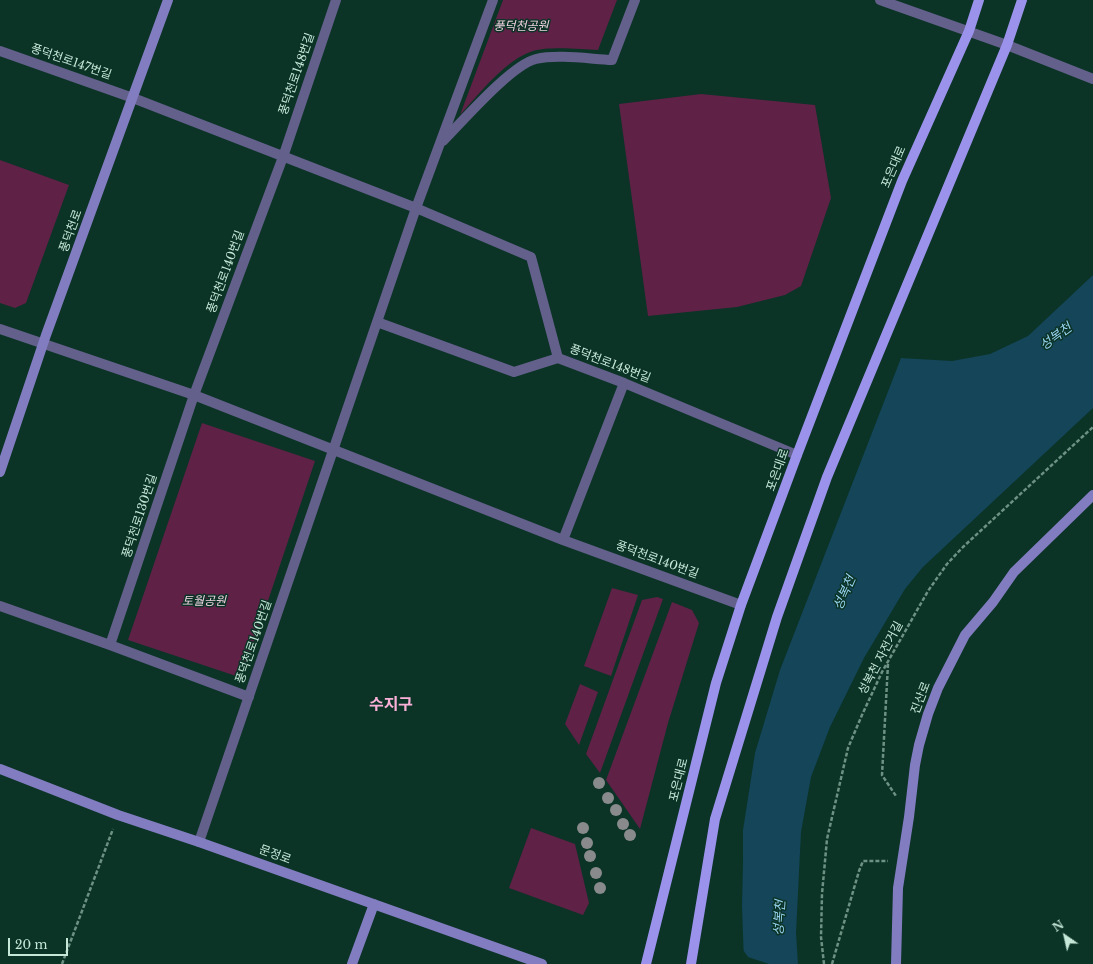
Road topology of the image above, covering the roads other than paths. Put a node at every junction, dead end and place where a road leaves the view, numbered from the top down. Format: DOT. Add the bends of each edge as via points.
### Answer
graph roads {
  1 [pos="168,0"];
  2 [pos="336,0"];
  3 [pos="493,0"];
  4 [pos="635,0"];
  5 [pos="880,0"];
  6 [pos="979,0"];
  7 [pos="1022,0"];
  8 [pos="968,31"];
  9 [pos="1007,45"];
  10 [pos="0,51"];
  11 [pos="1093,79"];
  12 [pos="133,98"];
  13 [pos="440,145"];
  14 [pos="283,157"];
  15 [pos="416,208"];
  16 [pos="377,322"];
  17 [pos="0,329"];
  18 [pos="44,343"];
  19 [pos="558,358"];
  20 [pos="624,383"];
  21 [pos="194,395"];
  22 [pos="333,450"];
  23 [pos="797,455"];
  24 [pos="0,472"];
  25 [pos="1093,495"];
  26 [pos="563,540"];
  27 [pos="741,605"];
  28 [pos="0,606"];
  29 [pos="110,645"];
  30 [pos="248,697"];
  31 [pos="0,768"];
  32 [pos="199,842"];
  33 [pos="374,904"];
  34 [pos="352,964"];
  35 [pos="542,964"];
  36 [pos="646,964"];
  37 [pos="691,964"];
  38 [pos="896,964"];
  1 -- 12 [label="street, 풍덕천로"];
  2 -- 14 [label="street, 풍덕천로148번길"];
  3 -- 13 [label="street"];
  4 -- 13 [label="street" via="612,60 558,57 536,59 519,67"];
  5 -- 8 [label="street"];
  6 -- 8 [label="main road, 포은대로"];
  7 -- 9 [label="main road"];
  8 -- 9 [label="street"];
  8 -- 23 [label="main road, 포은대로" via="902,181"];
  9 -- 11 [label="street"];
  9 -- 37 [label="main road" via="827,477 777,617 715,819"];
  10 -- 12 [label="street, 풍덕천로147번길"];
  12 -- 14 [label="street, 풍덕천로148번길"];
  12 -- 18 [label="street, 풍덕천로"];
  13 -- 15 [label="street"];
  14 -- 15 [label="street, 풍덕천로148번길"];
  14 -- 21 [label="street, 풍덕천로140번길"];
  15 -- 16 [label="street, 풍덕천로140번길"];
  15 -- 19 [label="street, 풍덕천로148번길" via="531,257"];
  16 -- 19 [label="street" via="514,372"];
  16 -- 22 [label="street, 풍덕천로140번길"];
  17 -- 18 [label="street, 풍덕천로140번길"];
  18 -- 21 [label="street, 풍덕천로140번길"];
  18 -- 24 [label="street, 풍덕천로"];
  19 -- 20 [label="street, 풍덕천로148번길"];
  20 -- 23 [label="street, 풍덕천로148번길"];
  20 -- 26 [label="street"];
  21 -- 22 [label="street, 풍덕천로140번길"];
  21 -- 29 [label="street, 풍덕천로130번길"];
  22 -- 26 [label="street, 풍덕천로140번길"];
  22 -- 30 [label="street, 풍덕천로140번길"];
  23 -- 27 [label="main road, 포은대로"];
  25 -- 38 [label="street, 진산로" via="1014,572 965,635 938,688 918,752 898,888"];
  26 -- 27 [label="street, 풍덕천로140번길"];
  27 -- 36 [label="main road, 포은대로" via="716,683"];
  28 -- 29 [label="street"];
  29 -- 30 [label="street"];
  30 -- 32 [label="street, 풍덕천로140번길"];
  31 -- 32 [label="street, 문정로" via="118,815"];
  32 -- 33 [label="street, 문정로"];
  33 -- 34 [label="street"];
  33 -- 35 [label="street, 문정로"];
}
